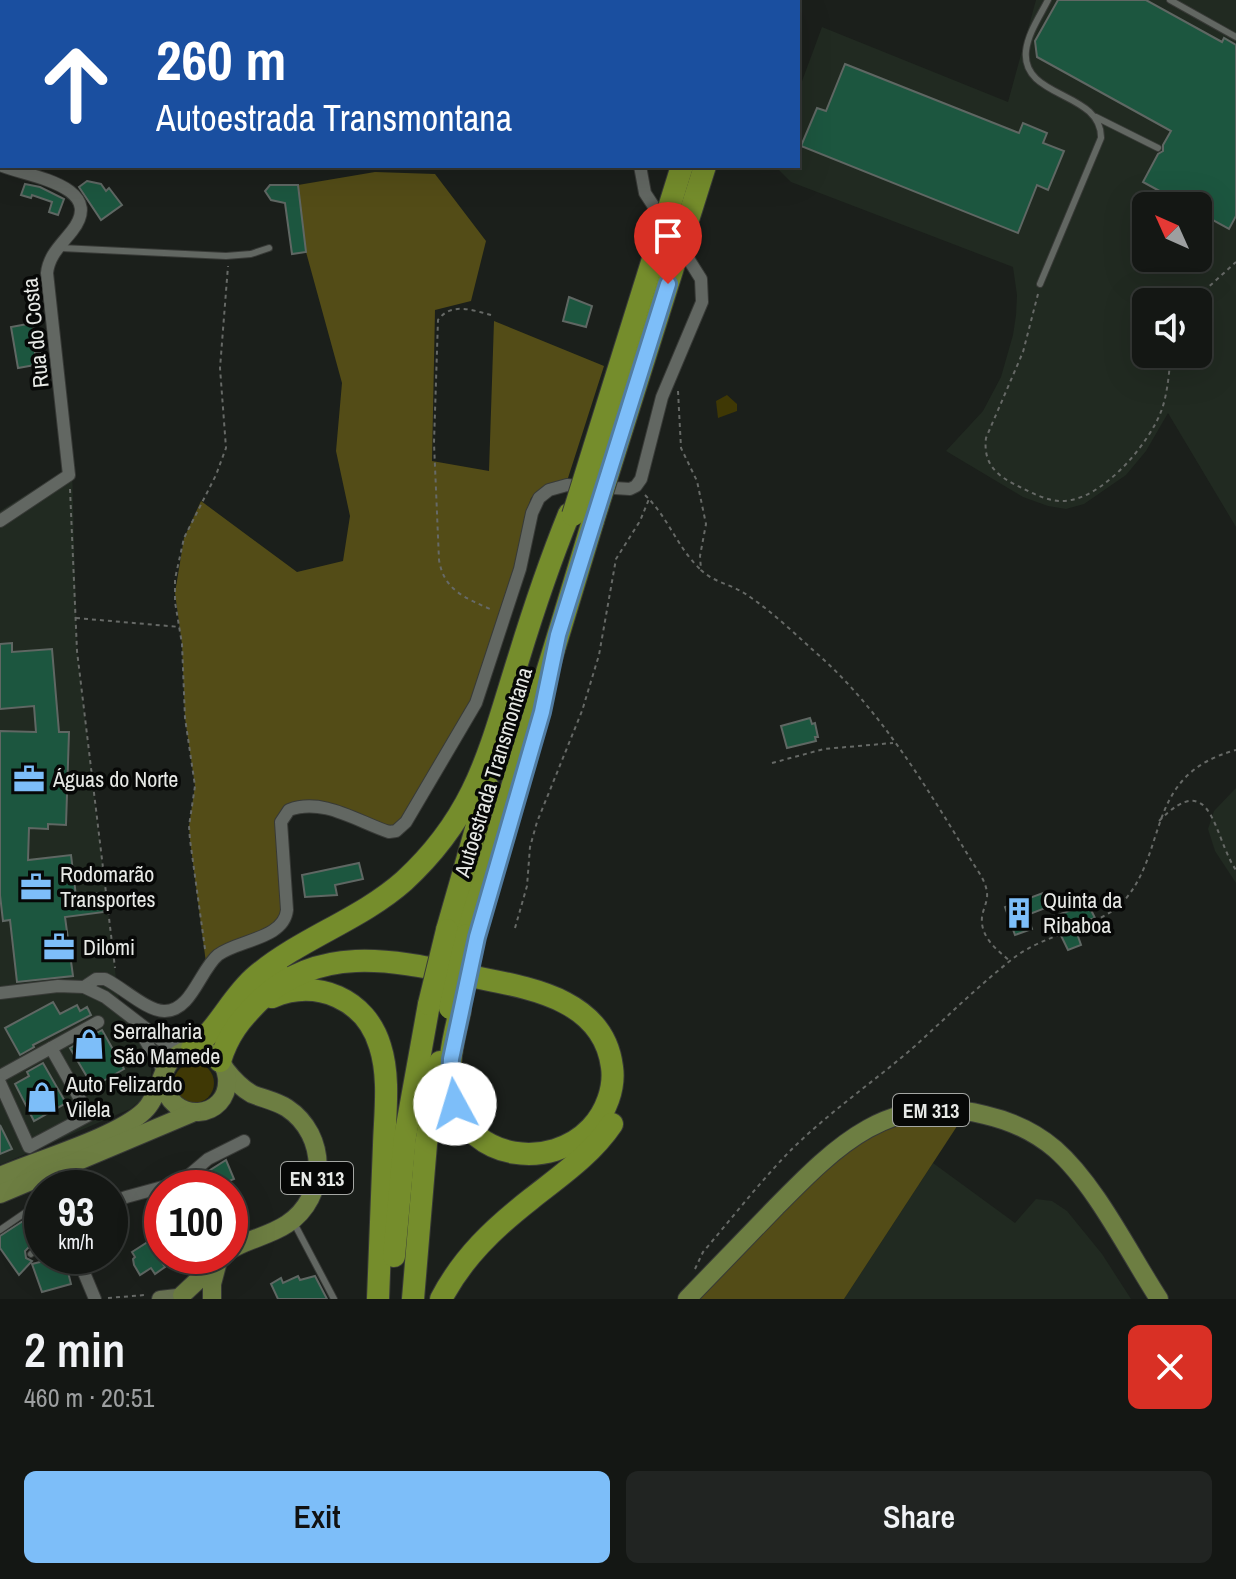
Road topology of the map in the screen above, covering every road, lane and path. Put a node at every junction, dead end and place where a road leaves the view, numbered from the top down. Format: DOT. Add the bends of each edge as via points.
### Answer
graph roads {
  1 [pos="1048,0"];
  2 [pos="1170,0"];
  3 [pos="1236,37"];
  4 [pos="1096,117"];
  5 [pos="1158,148"];
  6 [pos="9,168"];
  7 [pos="640,168"];
  8 [pos="681,168"];
  9 [pos="704,168"];
  10 [pos="57,248"];
  11 [pos="269,248"];
  12 [pos="229,256"];
  13 [pos="1236,262"];
  14 [pos="1040,284"];
  15 [pos="1207,288"];
  16 [pos="491,315"];
  17 [pos="1169,368"];
  18 [pos="671,376"];
  19 [pos="69,475"];
  20 [pos="636,486"];
  21 [pos="649,499"];
  22 [pos="579,517"];
  23 [pos="0,521"];
  24 [pos="701,570"];
  25 [pos="504,615"];
  26 [pos="75,618"];
  27 [pos="180,627"];
  28 [pos="893,743"];
  29 [pos="1236,750"];
  30 [pos="772,763"];
  31 [pos="1158,822"];
  32 [pos="1236,870"];
  33 [pos="515,928"];
  34 [pos="464,934"];
  35 [pos="1010,961"];
  36 [pos="205,970"];
  37 [pos="117,985"];
  38 [pos="84,987"];
  39 [pos="0,993"];
  40 [pos="246,1002"];
  41 [pos="446,1008"];
  42 [pos="129,1016"];
  43 [pos="98,1022"];
  44 [pos="51,1048"];
  45 [pos="188,1050"];
  46 [pos="223,1065"];
  47 [pos="0,1076"];
  48 [pos="163,1076"];
  49 [pos="0,1083"];
  50 [pos="252,1094"];
  51 [pos="215,1106"];
  52 [pos="192,1113"];
  53 [pos="244,1141"];
  54 [pos="0,1176"];
  55 [pos="0,1194"];
  56 [pos="128,1196"];
  57 [pos="24,1213"];
  58 [pos="293,1220"];
  59 [pos="0,1230"];
  60 [pos="248,1243"];
  61 [pos="85,1274"];
  62 [pos="200,1274"];
  63 [pos="216,1274"];
  64 [pos="692,1294"];
  65 [pos="169,1297"];
  66 [pos="95,1299"];
  67 [pos="205,1299"];
  68 [pos="212,1299"];
  69 [pos="334,1299"];
  70 [pos="378,1299"];
  71 [pos="390,1299"];
  72 [pos="413,1299"];
  73 [pos="441,1299"];
  74 [pos="1159,1299"];
  1 -- 4 [label="lane" via="1026,47 1030,73"];
  2 -- 3 [label="lane"];
  4 -- 5 [label="lane"];
  4 -- 14 [label="lane" via="1101,138"];
  6 -- 10 [label="street, Rua do Costa" via="64,186 75,196 78,222"];
  7 -- 18 [label="street" via="649,199 702,286 702,302"];
  8 -- 22 [label="highway, Autoestrada Transmontana, bridge" via="587,470"];
  9 -- 22 [label="highway, Autoestrada Transmontana, bridge"];
  10 -- 12 [label="lane"];
  10 -- 19 [label="street, Rua do Costa" via="47,273"];
  11 -- 12 [label="lane"];
  12 -- 27 [label="path" via="220,368 226,448 181,550 175,593"];
  13 -- 15 [label="path"];
  14 -- 17 [label="path" via="1023,352 986,438 988,464 1008,481 1049,500 1065,501 1081,497 1120,471 1162,408"];
  16 -- 25 [label="path" via="457,309 438,320 434,443 441,569 449,586"];
  18 -- 20 [label="street"];
  18 -- 24 [label="path" via="679,401 681,448 705,513"];
  19 -- 23 [label="street"];
  19 -- 26 [label="path"];
  20 -- 21 [label="path"];
  20 -- 25 [label="street" via="567,485 542,495 533,510"];
  21 -- 24 [label="path"];
  21 -- 33 [label="path" via="616,559 595,669 537,822"];
  22 -- 34 [label="highway, Autoestrada Transmontana" via="558,635"];
  22 -- 34 [label="highway, Autoestrada Transmontana" via="467,854"];
  22 -- 40 [label="highway" via="542,585 487,758 456,823 396,887 262,971"];
  24 -- 28 [label="path" via="747,595 819,655 852,688"];
  25 -- 36 [label="street" via="473,709 406,822 389,832 327,809 299,807 286,812 281,822 284,922 226,951"];
  26 -- 27 [label="path"];
  26 -- 37 [label="path"];
  27 -- 36 [label="path" via="195,786 190,840"];
  28 -- 30 [label="path" via="824,749"];
  28 -- 35 [label="path" via="924,782 979,872 987,893 985,934"];
  29 -- 31 [label="path" via="1214,758 1187,779 1167,801"];
  31 -- 32 [label="path" via="1187,801 1206,806"];
  31 -- 35 [label="path" via="1133,887 1116,909 1040,941"];
  34 -- 41 [label="highway, Autoestrada Transmontana, bridge"];
  34 -- 41 [label="highway"];
  35 -- 64 [label="path" via="795,1146 699,1258"];
  36 -- 37 [label="street" via="172,1010 156,1009"];
  37 -- 38 [label="street" via="100,978"];
  38 -- 39 [label="street"];
  38 -- 42 [label="street"];
  40 -- 41 [label="highway" via="294,976 359,960 419,965 545,993 579,1010 609,1050 610,1095 591,1129 566,1147 533,1155 500,1149 476,1135 457,1109 450,1082"];
  40 -- 45 [label="highway"];
  40 -- 46 [label="highway"];
  40 -- 70 [label="highway" via="315,989 349,1002 374,1030 385,1081"];
  40 -- 73 [label="highway" via="281,968 312,956 350,949 390,950 555,984 590,1003 614,1029 627,1068 626,1091 613,1122 585,1155 482,1241"];
  41 -- 71 [label="highway, Autoestrada Transmontana" via="405,1137"];
  41 -- 72 [label="highway, Autoestrada Transmontana" via="426,1144"];
  42 -- 45 [label="street" via="161,1040"];
  42 -- 48 [label="street" via="149,1043"];
  43 -- 44 [label="street"];
  44 -- 47 [label="street"];
  44 -- 49 [label="street" via="89,1115 29,1147"];
  45 -- 46 [label="main road, EN 313" via="213,1054"];
  45 -- 48 [label="main road" via="172,1058"];
  46 -- 50 [label="main road, EN 313"];
  46 -- 51 [label="main road" via="226,1089"];
  48 -- 52 [label="main road" via="168,1099"];
  48 -- 54 [label="main road" via="156,1097 133,1119"];
  50 -- 51 [label="main road"];
  50 -- 58 [label="main road, EN 313" via="291,1111 317,1148 314,1191"];
  51 -- 52 [label="main road"];
  52 -- 55 [label="main road"];
  53 -- 56 [label="street" via="208,1159 181,1182"];
  57 -- 59 [label="lane"];
  58 -- 60 [label="main road, EN 313"];
  58 -- 69 [label="lane"];
  61 -- 66 [label="street"];
  62 -- 65 [label="main road, EN 313"];
  63 -- 68 [label="main road"];
  64 -- 74 [label="main road, EM 313" via="843,1142 910,1112 953,1109 1020,1126 1055,1149 1085,1184"];
  65 -- 66 [label="path"];
  65 -- 67 [label="main road" via="195,1294"];
}
